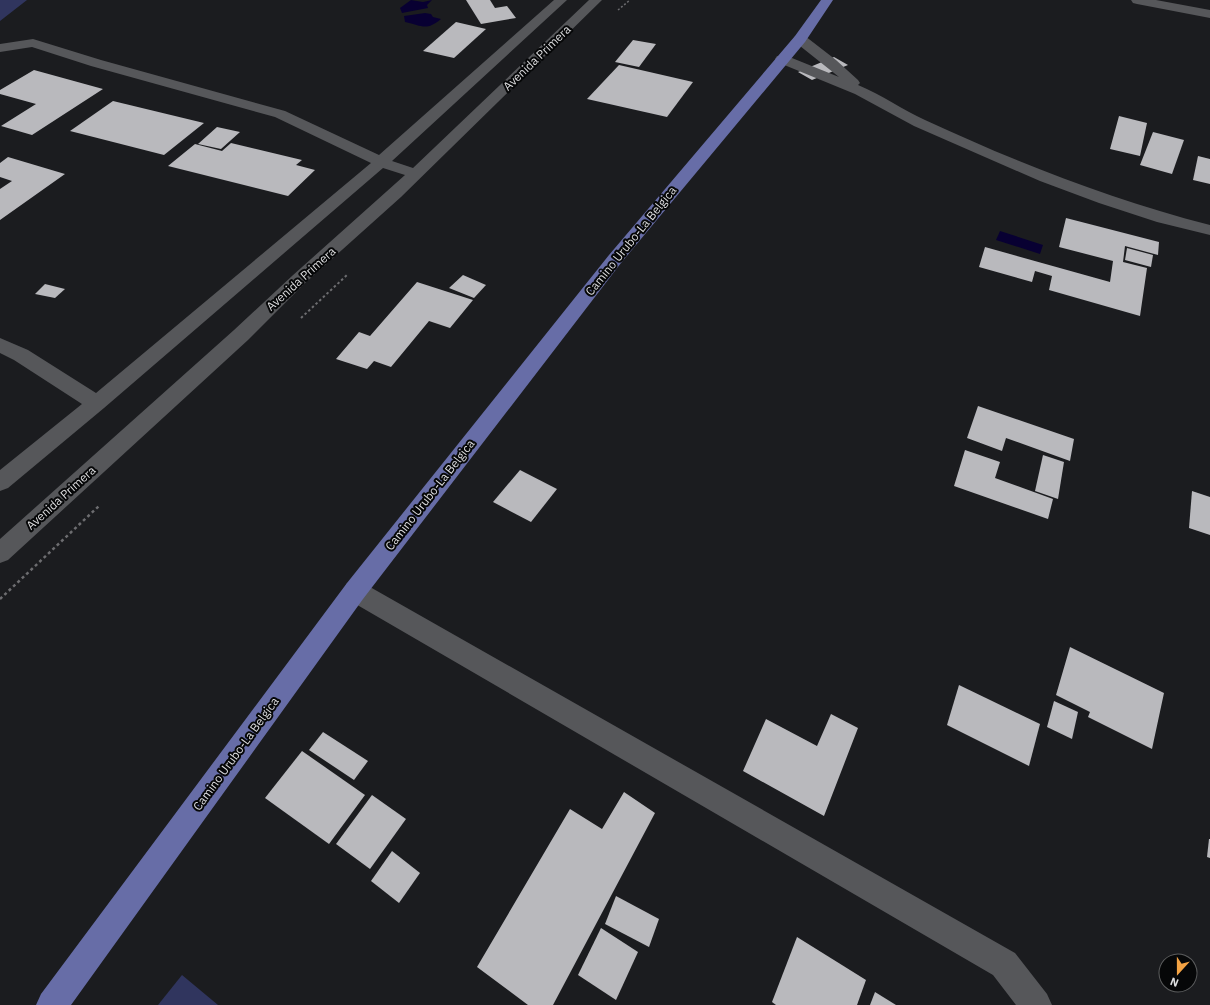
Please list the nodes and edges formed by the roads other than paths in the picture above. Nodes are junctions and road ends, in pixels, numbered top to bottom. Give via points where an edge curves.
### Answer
1 (561, 0) edge
2 (596, 0) edge
3 (827, 0) edge
4 (1137, 0) edge
5 (1210, 14) edge
6 (800, 39) junction
7 (0, 48) edge
8 (782, 59) junction
9 (860, 91) junction
10 (381, 162) junction
11 (416, 174) junction
12 (1210, 230) edge
13 (0, 345) edge
14 (97, 403) junction
15 (0, 482) edge
16 (0, 553) edge
17 (355, 591) junction
18 (52, 1005) edge
19 (1036, 1005) edge

1 - 10 street
2 - 11 street, Avenida Primera
3 - 6 main road, Camino Urubo-La Belgica
4 - 5 street
6 - 8 main road, Camino Urubo-La Belgica
6 - 9 street via 845,75
7 - 10 street via 33,43 280,114
8 - 9 street
8 - 17 main road, Camino Urubo-La Belgica via 615,259
9 - 12 street via 919,123 1046,178 1105,200
10 - 11 street
10 - 14 street
11 - 16 street, Avenida Primera via 363,225 298,280
13 - 14 street via 21,355
14 - 15 street
17 - 18 main road, Camino Urubo-La Belgica
17 - 19 street via 1004,964

